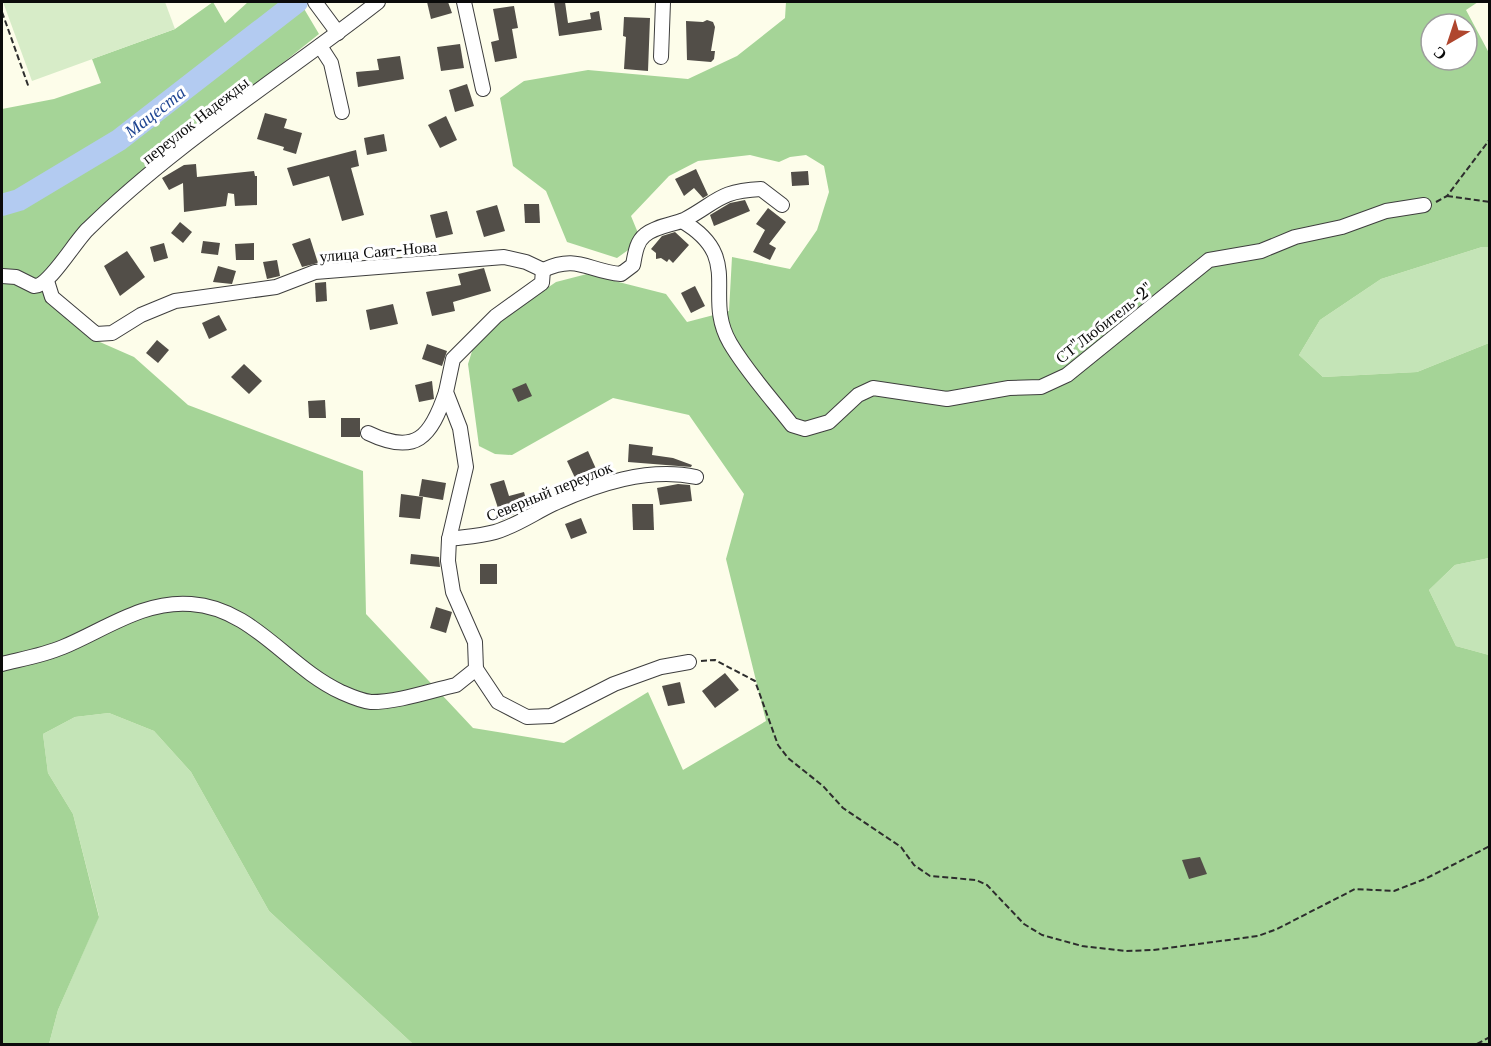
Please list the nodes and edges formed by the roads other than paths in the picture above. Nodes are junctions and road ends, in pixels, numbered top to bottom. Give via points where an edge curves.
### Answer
1 (315, 2) edge
2 (378, 2) edge
3 (464, 2) edge
4 (663, 2) edge
5 (338, 33) junction
6 (320, 46) junction
7 (661, 57) dead end
8 (483, 89) dead end
9 (342, 112) dead end
10 (782, 205) dead end
11 (1424, 205) road end
12 (682, 221) junction
13 (543, 270) junction
14 (2, 276) edge
15 (47, 281) junction
16 (446, 392) junction
17 (368, 434) dead end
18 (696, 477) dead end
19 (449, 539) junction
20 (689, 662) road end
21 (2, 664) edge
22 (476, 669) junction

1 - 5 street
2 - 5 street, переулок Надежды
3 - 8 street
4 - 7 street
5 - 6 street, переулок Надежды
6 - 9 street via 331,63
6 - 15 street, переулок Надежды via 177,152 97,220 70,248
10 - 12 street via 761,189 745,190 724,194
11 - 12 street, СТ"Любитель-2" via 1386,211 1261,251 1209,260 1067,375 1041,387 1009,388 947,399 873,388 858,395 829,422 806,429 792,425 729,341 721,311 716,254 697,229
12 - 13 street via 670,222 645,235 638,244 633,265 621,274 570,262
13 - 15 street, улица Саят-Нова via 504,257 315,272 276,287 175,301 102,335 52,297
13 - 16 street via 542,283 536,289 496,316 453,358
14 - 15 street via 16,277 34,286
16 - 17 street via 438,416 425,436 401,444
16 - 19 street via 460,428 466,467
18 - 19 street, Северный переулок via 626,477 553,504 495,533
19 - 22 street via 453,592 475,642
20 - 22 street via 661,666 614,684 551,716 527,717 498,702
21 - 22 street via 61,648 133,613 175,603 214,608 235,616 258,629 323,684 369,702 456,685

